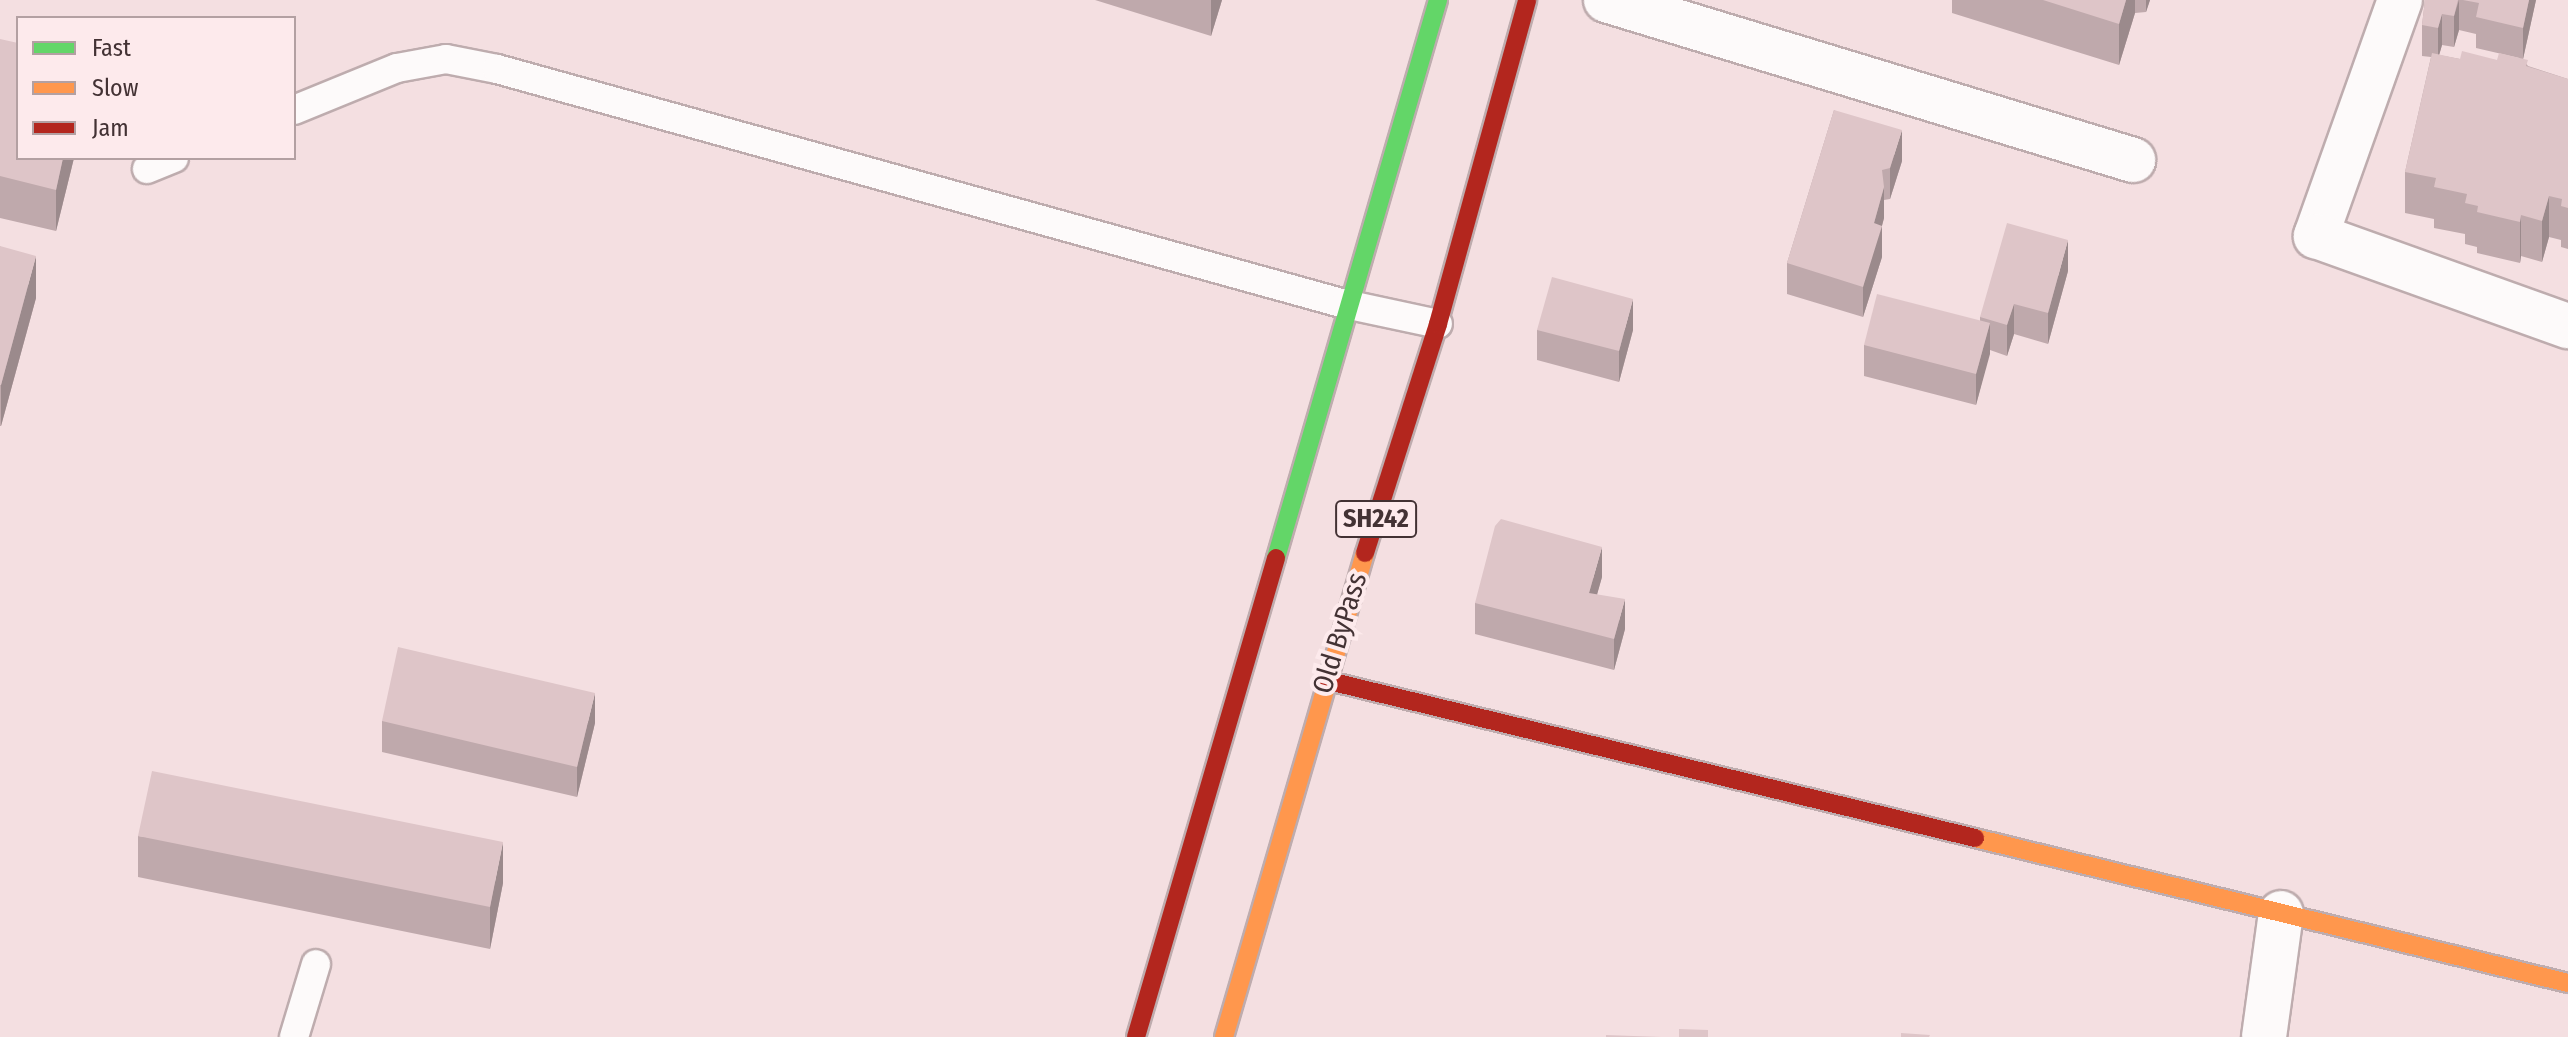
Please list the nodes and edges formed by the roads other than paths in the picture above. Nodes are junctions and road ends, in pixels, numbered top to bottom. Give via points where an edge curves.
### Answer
1 (1438, 0) edge
2 (1527, 0) edge
3 (1606, 0) edge
4 (2400, 0) edge
5 (296, 109) edge
6 (169, 160) edge
7 (2133, 160) dead end
8 (147, 169) dead end
9 (1345, 304) junction
10 (1438, 324) junction
11 (2568, 326) edge
12 (1325, 680) junction
13 (2281, 913) junction
14 (316, 964) dead end
15 (2568, 983) edge
16 (294, 1037) edge
17 (1136, 1037) edge
18 (1224, 1037) edge
19 (2264, 1037) edge

1 - 9 main road
2 - 10 main road, Old ByPass / SH242
3 - 7 street
4 - 11 street via 2316,236
5 - 9 lane via 397,68 446,59
6 - 8 lane
9 - 10 lane
9 - 17 main road
10 - 12 main road, Old ByPass / SH242
12 - 13 main road
12 - 18 main road, Old ByPass / SH242
13 - 15 main road
13 - 19 street
14 - 16 lane

